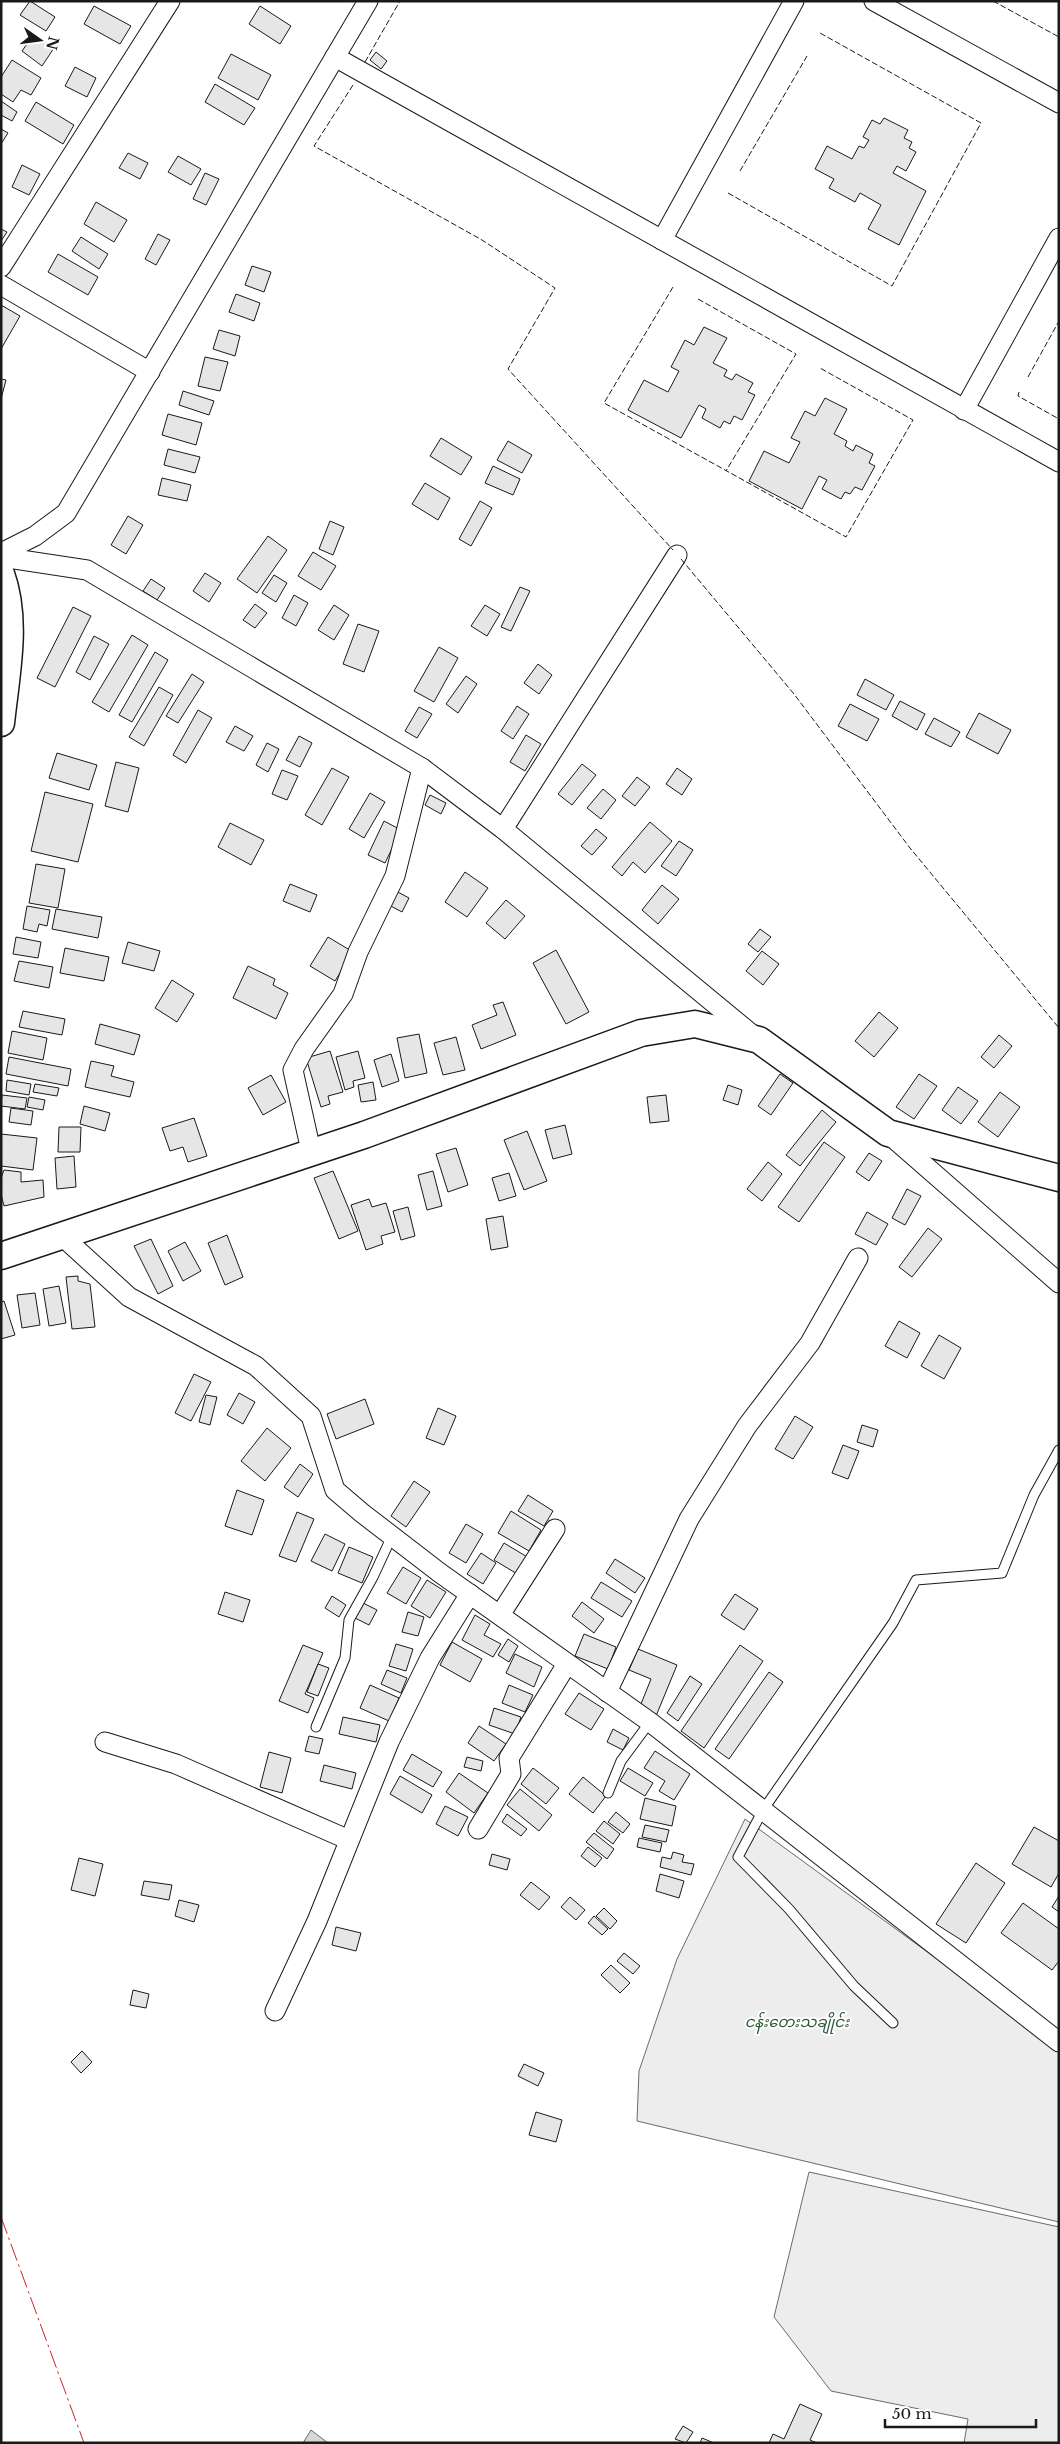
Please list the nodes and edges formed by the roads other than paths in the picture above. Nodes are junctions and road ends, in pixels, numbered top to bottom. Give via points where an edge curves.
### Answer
1 (170, 1) edge
2 (368, 1) edge
3 (794, 1) edge
4 (874, 1) edge
5 (336, 57) junction
6 (1059, 103) edge
7 (1059, 238) edge
8 (662, 240) junction
9 (1, 267) edge
10 (1, 285) edge
11 (150, 372) junction
12 (964, 410) junction
13 (1059, 462) edge
14 (1, 553) edge
15 (677, 555) dead end
16 (1, 557) edge
17 (1, 574) edge
18 (1, 723) edge
19 (422, 768) junction
20 (503, 829) junction
21 (759, 1040) junction
22 (888, 1134) junction
23 (311, 1151) junction
24 (1059, 1178) edge
25 (63, 1236) junction
26 (1, 1256) edge
27 (858, 1258) dead end
28 (1059, 1283) edge
29 (1059, 1450) edge
30 (555, 1529) dead end
31 (392, 1536) junction
32 (470, 1594) junction
33 (500, 1615) junction
34 (568, 1664) junction
35 (607, 1692) junction
36 (650, 1722) junction
37 (316, 1727) dead end
38 (105, 1742) dead end
39 (608, 1793) dead end
40 (763, 1810) junction
41 (478, 1828) dead end
42 (349, 1840) junction
43 (275, 2011) dead end
44 (893, 2023) dead end
45 (1059, 2042) edge

1 - 9 street
2 - 5 street
3 - 8 street
4 - 6 street
5 - 8 street
5 - 11 street
7 - 12 street
8 - 12 street
10 - 11 street
11 - 14 street via 66,513 35,536
12 - 13 street
15 - 20 street
16 - 19 street via 87,570
17 - 18 main road via 8,594 10,631
19 - 20 street
19 - 23 street via 395,876 358,952 343,994 293,1070
20 - 21 street
21 - 22 main road
21 - 23 main road via 695,1024 641,1033 364,1135
22 - 24 main road
22 - 28 street
23 - 25 main road
25 - 26 main road
25 - 31 street via 129,1297 256,1366 311,1416 335,1490
27 - 35 street via 810,1343 747,1426 689,1519
29 - 40 lane via 1034,1495 1002,1573 916,1580 892,1623
30 - 33 street
31 - 32 street
31 - 37 lane via 349,1620 344,1658
32 - 33 street
32 - 42 street via 430,1658 389,1742
33 - 34 street
34 - 35 street
34 - 41 street via 509,1758 511,1774
35 - 36 street
36 - 39 lane via 621,1760
36 - 40 street
38 - 42 street via 176,1764
40 - 44 lane via 738,1857 789,1909 854,1986
40 - 45 street
42 - 43 street via 317,1921

